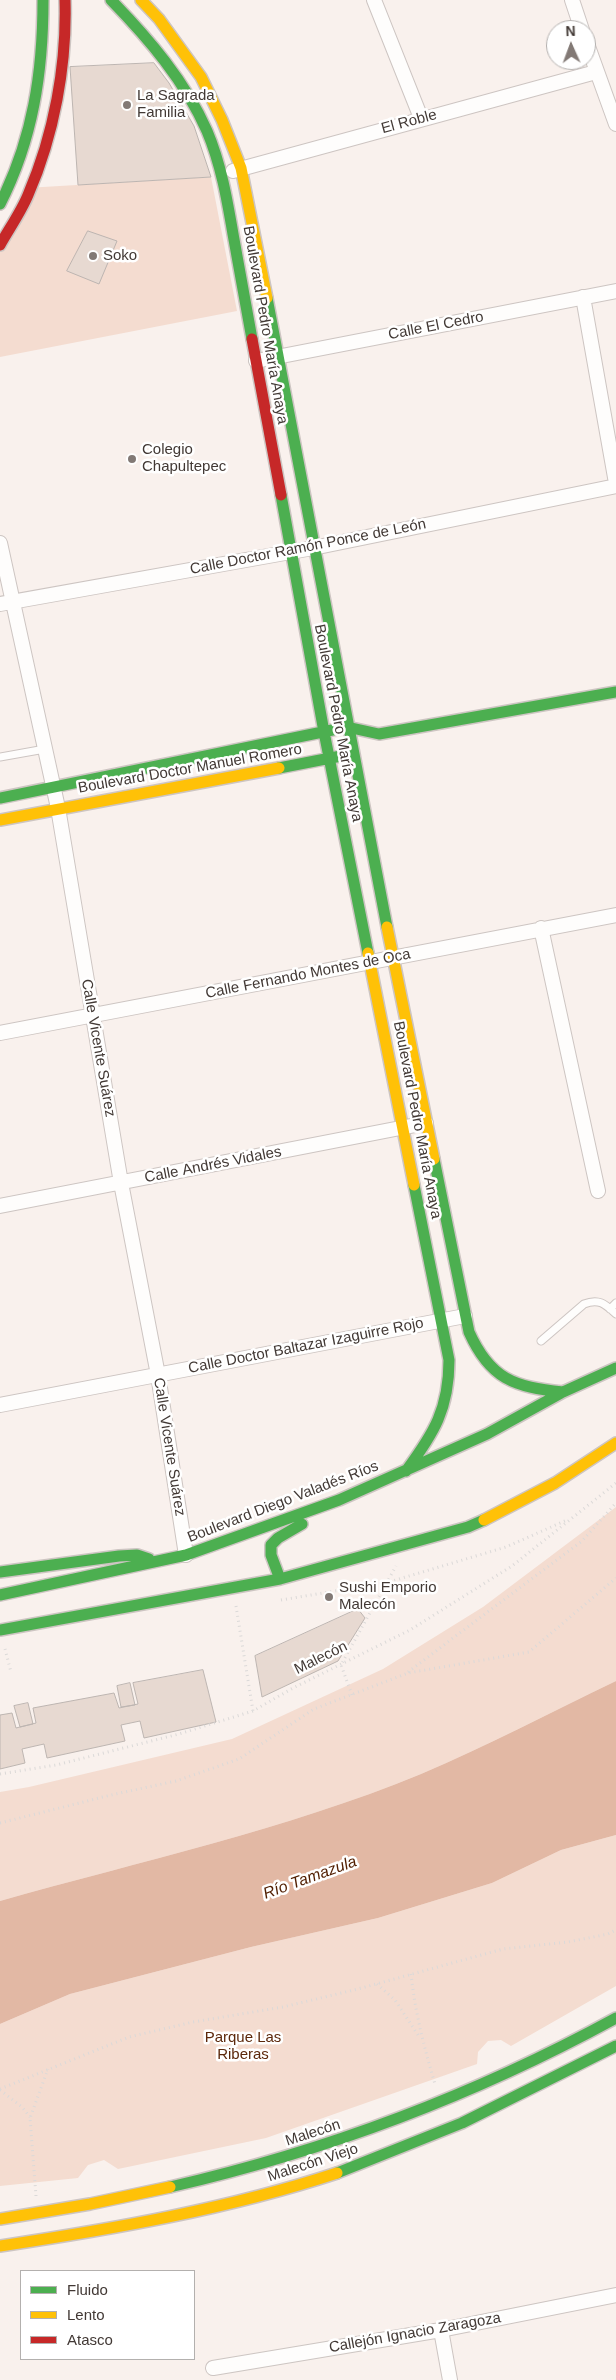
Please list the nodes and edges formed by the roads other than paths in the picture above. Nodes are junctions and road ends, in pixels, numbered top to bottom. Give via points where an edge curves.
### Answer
1 (43, 0) edge
2 (66, 0) edge
3 (111, 0) edge
4 (141, 0) edge
5 (374, 0) edge
6 (572, 0) edge
7 (579, 20) edge
8 (596, 72) joint
9 (421, 118) junction
10 (616, 124) edge
11 (241, 168) junction
12 (222, 174) junction
13 (0, 204) edge
14 (0, 245) edge
15 (616, 291) edge
16 (583, 298) junction
17 (279, 356) junction
18 (256, 361) junction
19 (616, 485) edge
20 (0, 543) edge
21 (313, 548) junction
22 (290, 552) junction
23 (7, 603) edge
24 (616, 692) edge
25 (348, 727) junction
26 (324, 732) junction
27 (379, 734) junction
28 (45, 749) junction
29 (352, 754) junction
30 (0, 757) edge
31 (330, 758) junction
32 (52, 786) junction
33 (0, 798) edge
34 (58, 808) junction
35 (0, 820) edge
36 (616, 915) edge
37 (541, 928) junction
38 (393, 957) junction
39 (370, 961) junction
40 (92, 1016) junction
41 (0, 1033) edge
42 (426, 1123) junction
43 (403, 1127) junction
44 (121, 1182) junction
45 (598, 1191) dead end
46 (0, 1206) edge
47 (616, 1303) edge
48 (610, 1308) junction
49 (616, 1314) edge
50 (465, 1316) junction
51 (441, 1320) junction
52 (541, 1340) dead end
53 (616, 1368) edge
54 (158, 1375) junction
55 (563, 1392) junction
56 (0, 1405) edge
57 (616, 1443) edge
58 (406, 1471) junction
59 (339, 1500) junction
60 (186, 1555) junction
61 (158, 1562) junction
62 (0, 1572) edge
63 (280, 1579) junction
64 (0, 1595) edge
65 (0, 1630) edge
66 (616, 2018) edge
67 (616, 2046) edge
68 (0, 2211) edge
69 (33, 2215) junction
70 (0, 2218) edge
71 (0, 2246) edge
72 (616, 2295) edge
73 (441, 2330) junction
74 (213, 2368) dead end
75 (450, 2380) edge

1 - 13 street via 41,68 34,104 15,170
2 - 14 street via 62,72 41,162 27,197
3 - 12 street, Boulevard Pedro María Anaya via 160,54 186,90 204,125
4 - 11 street, Boulevard Pedro María Anaya via 159,19 201,77
5 - 9 street
6 - 7 street
8 - 9 street, El Roble
8 - 10 street
9 - 11 street, El Roble
11 - 12 street, El Roble
11 - 17 street, Boulevard Pedro María Anaya
12 - 18 street, Boulevard Pedro María Anaya
15 - 16 street, Calle El Cedro
16 - 17 street, Calle El Cedro
16 - 19 street
17 - 18 street, Calle El Cedro
17 - 21 street, Boulevard Pedro María Anaya
18 - 22 street, Boulevard Pedro María Anaya
19 - 21 street, Calle Doctor Ramón Ponce de León
20 - 23 street, Calle Vicente Suárez
21 - 22 street, Calle Doctor Ramón Ponce de León
21 - 25 street, Boulevard Pedro María Anaya
22 - 23 street, Calle Doctor Ramón Ponce de León
22 - 26 street, Boulevard Pedro María Anaya
23 - 28 street, Calle Vicente Suárez
24 - 27 street, Boulevard Doctor Manuel Romero
25 - 26 street, Boulevard Doctor Manuel Romero
25 - 27 street, Boulevard Doctor Manuel Romero
25 - 29 street, Boulevard Pedro María Anaya
26 - 31 street, Boulevard Pedro María Anaya
26 - 32 street, Boulevard Doctor Manuel Romero
27 - 29 street, Boulevard Doctor Manuel Romero
28 - 30 lane
28 - 32 street, Calle Vicente Suárez
29 - 31 street, Boulevard Doctor Manuel Romero
29 - 38 street, Boulevard Pedro María Anaya
31 - 34 street, Boulevard Doctor Manuel Romero
31 - 39 street, Boulevard Pedro María Anaya
32 - 33 street, Boulevard Doctor Manuel Romero
32 - 34 street, Calle Vicente Suárez
34 - 35 street, Boulevard Doctor Manuel Romero
34 - 40 street, Calle Vicente Suárez
36 - 37 street, Calle Fernando Montes de Oca
37 - 38 street, Calle Fernando Montes de Oca
37 - 45 street
38 - 39 street, Calle Fernando Montes de Oca
38 - 42 street, Boulevard Pedro María Anaya
39 - 40 street, Calle Fernando Montes de Oca
39 - 43 street, Boulevard Pedro María Anaya
40 - 41 street, Calle Fernando Montes de Oca
40 - 44 street, Calle Vicente Suárez
42 - 43 street, Calle Andrés Vidales
42 - 50 street, Boulevard Pedro María Anaya
43 - 44 street, Calle Andrés Vidales
43 - 51 street, Boulevard Pedro María Anaya
44 - 46 street, Calle Andrés Vidales
44 - 54 street, Calle Vicente Suárez
47 - 48 lane
48 - 49 lane
48 - 52 lane via 601,1301 584,1304
50 - 51 street, Calle Doctor Baltazar Izaguirre Rojo
50 - 55 street, Boulevard Pedro María Anaya via 474,1345 499,1376 520,1386
51 - 54 street, Calle Doctor Baltazar Izaguirre Rojo
51 - 58 street, Boulevard Pedro María Anaya via 449,1360 449,1395 435,1431
53 - 55 street, Boulevard Diego Valadés Ríos
54 - 56 street, Calle Doctor Baltazar Izaguirre Rojo
54 - 60 street, Calle Vicente Suárez
55 - 58 street, Boulevard Diego Valadés Ríos via 487,1434
57 - 63 street via 555,1483 468,1527
58 - 59 street, Boulevard Diego Valadés Ríos
59 - 60 street, Boulevard Diego Valadés Ríos
59 - 63 street via 273,1543 271,1555
60 - 61 street, Boulevard Diego Valadés Ríos
61 - 62 street via 137,1555 119,1556
61 - 64 street, Boulevard Diego Valadés Ríos
63 - 65 street
66 - 69 street, Malecón via 567,2046 376,2129 237,2172
67 - 71 street, Malecón Viejo via 443,2133 300,2185 109,2230
68 - 69 street
69 - 70 street, Malecón
72 - 73 street, Callejón Ignacio Zaragoza
73 - 74 street, Callejón Ignacio Zaragoza
73 - 75 street

